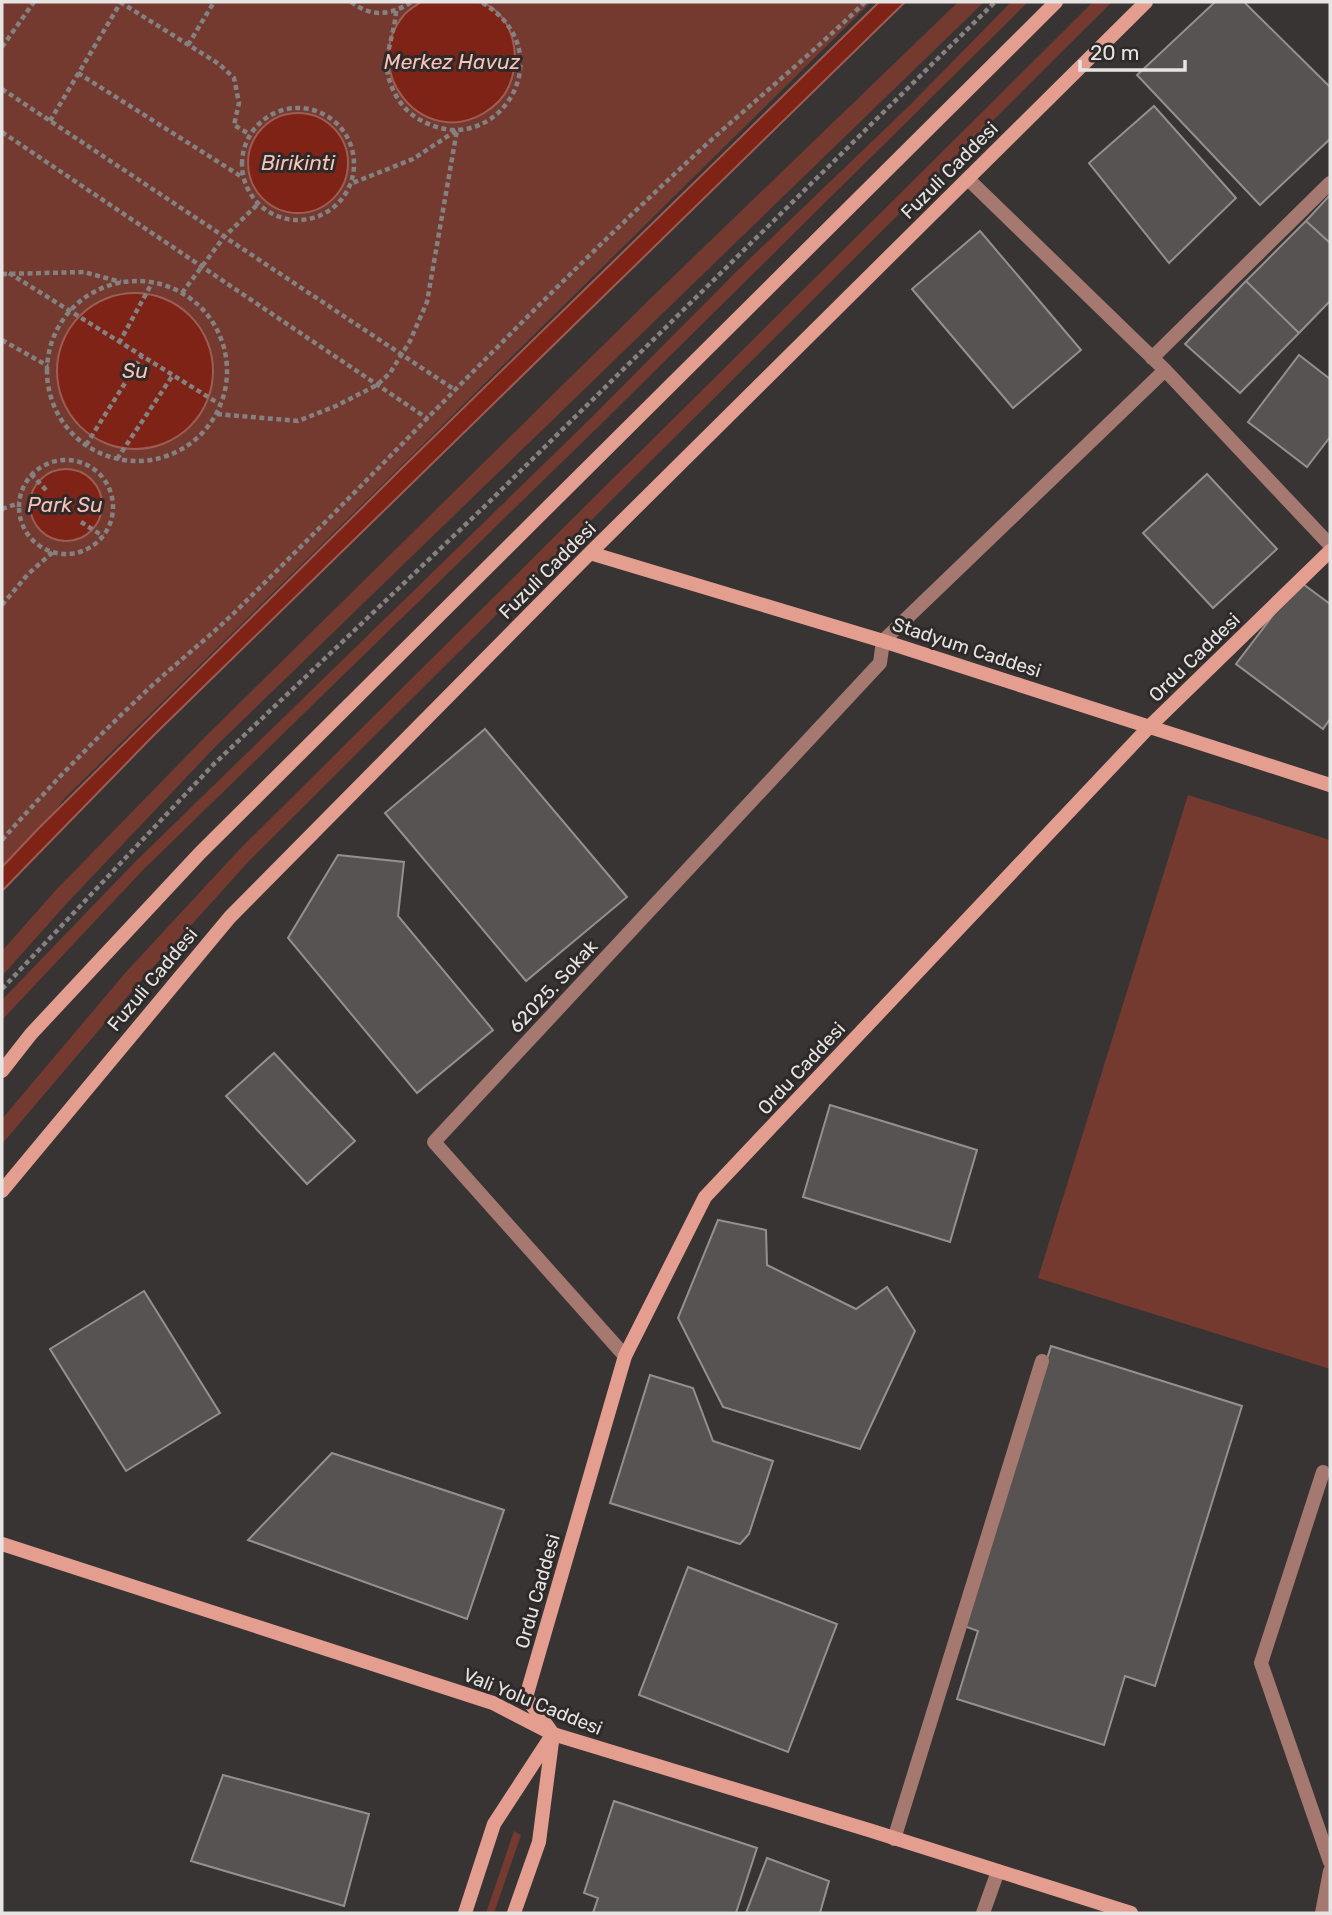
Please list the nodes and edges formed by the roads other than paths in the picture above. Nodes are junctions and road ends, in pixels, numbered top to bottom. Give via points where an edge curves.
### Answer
1 (1056, 2) edge
2 (1146, 2) edge
3 (968, 178) junction
4 (1330, 183) edge
5 (1152, 358) junction
6 (1165, 370) junction
7 (1330, 545) edge
8 (1330, 551) edge
9 (590, 553) junction
10 (883, 641) junction
11 (1150, 726) junction
12 (1330, 785) edge
13 (2, 1072) edge
14 (2, 1191) edge
15 (625, 1356) junction
16 (1042, 1361) dead end
17 (1323, 1472) dead end
18 (2, 1544) edge
19 (552, 1734) junction
20 (894, 1839) junction
21 (1330, 1862) edge
22 (998, 1871) junction
23 (1330, 1871) edge
24 (465, 1913) edge
25 (514, 1913) edge
26 (983, 1913) edge
27 (1131, 1913) edge
28 (1322, 1913) edge

1 - 13 main road via 200,853 31,1034
2 - 3 main road, Fuzuli Caddesi
3 - 5 street
3 - 9 main road, Fuzuli Caddesi
4 - 5 street
5 - 6 street
6 - 7 street
6 - 10 street
8 - 11 main road, Ordu Caddesi
9 - 10 main road, Stadyum Caddesi
9 - 14 main road, Fuzuli Caddesi via 230,917
10 - 11 main road, Stadyum Caddesi
10 - 15 street, 62025. Sokak via 880,663 434,1142
11 - 12 main road, Stadyum Caddesi
11 - 15 main road, Ordu Caddesi via 705,1197
15 - 19 main road, Ordu Caddesi via 526,1697
16 - 20 street
17 - 21 street via 1261,1663
18 - 19 main road, Vali Yolu Caddesi via 493,1703
19 - 20 main road, Vali Yolu Caddesi
19 - 24 main road via 494,1824
19 - 25 main road via 539,1842
20 - 22 main road, Vali Yolu Caddesi
22 - 26 street
22 - 27 main road, Vali Yolu Caddesi
23 - 28 street

